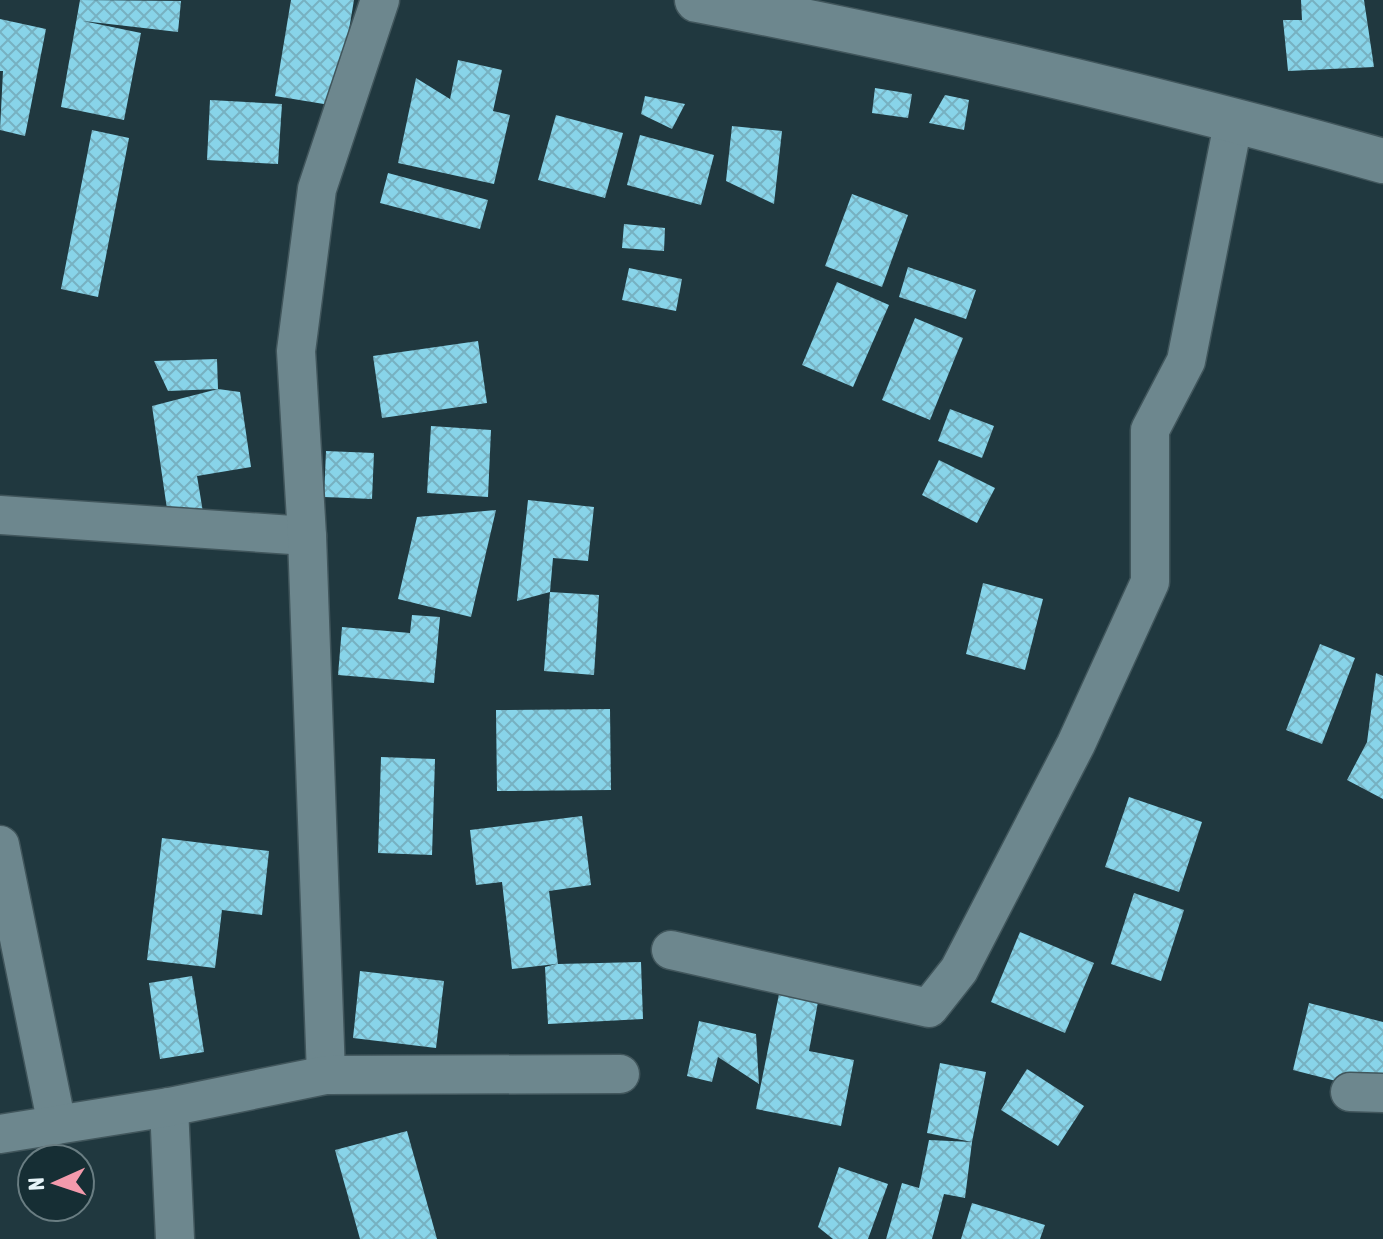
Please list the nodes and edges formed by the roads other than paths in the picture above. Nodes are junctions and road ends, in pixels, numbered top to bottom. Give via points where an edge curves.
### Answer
1 (380, 0) edge
2 (697, 0) edge
3 (1234, 119) junction
4 (1383, 161) edge
5 (0, 515) edge
6 (307, 536) junction
7 (0, 845) edge
8 (671, 950) dead end
9 (620, 1074) dead end
10 (326, 1075) junction
11 (169, 1107) junction
12 (57, 1125) junction
13 (0, 1134) edge
14 (175, 1239) edge

1 - 6 street via 317,189 313,218 296,351
2 - 3 street
3 - 4 street
3 - 8 street via 1186,361 1150,430 1150,582 1076,744 959,970 929,1008
5 - 6 street
6 - 10 street
7 - 12 street
9 - 10 street
10 - 11 street
11 - 12 street
11 - 14 street
12 - 13 street

